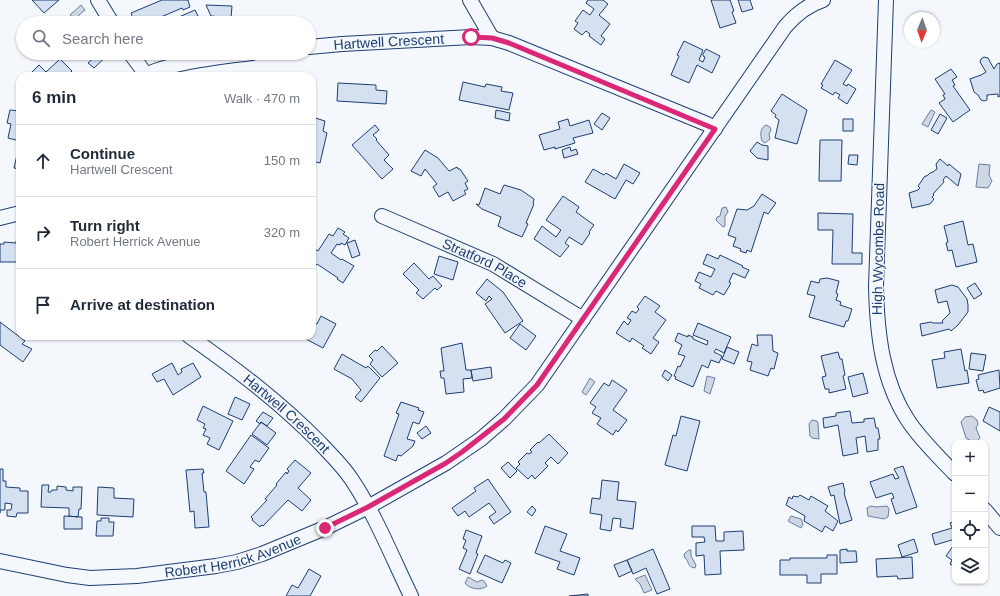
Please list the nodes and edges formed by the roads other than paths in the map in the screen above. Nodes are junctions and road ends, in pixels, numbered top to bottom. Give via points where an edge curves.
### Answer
1 (98, 0) edge
2 (470, 0) edge
3 (823, 0) edge
4 (886, 0) edge
5 (108, 16) edge
6 (492, 38) junction
7 (316, 46) edge
8 (135, 60) edge
9 (208, 60) edge
10 (143, 72) edge
11 (154, 72) edge
12 (715, 129) junction
13 (16, 214) edge
14 (382, 216) dead end
15 (0, 218) edge
16 (583, 319) junction
17 (195, 340) edge
18 (952, 471) edge
19 (368, 507) junction
20 (987, 512) edge
21 (1000, 528) edge
22 (0, 561) edge
23 (411, 596) edge

1 - 5 street
2 - 6 street
3 - 12 street, Robert Herrick Avenue via 804,8 794,16
4 - 18 street, High Wycombe Road via 877,264 878,331 887,378 898,403 915,430
6 - 7 street, Hartwell Crescent via 433,38
6 - 12 street, Hartwell Crescent
8 - 10 street
9 - 11 street
12 - 16 street, Robert Herrick Avenue
13 - 15 street
14 - 16 street, Stratford Place via 493,264
16 - 19 street, Robert Herrick Avenue via 537,385 504,419 481,439 446,463
17 - 19 street, Hartwell Crescent via 258,386 299,421 346,472
19 - 22 street, Robert Herrick Avenue via 262,554 237,562 203,568 137,576 90,578
19 - 23 street, Hartwell Crescent
20 - 21 street

